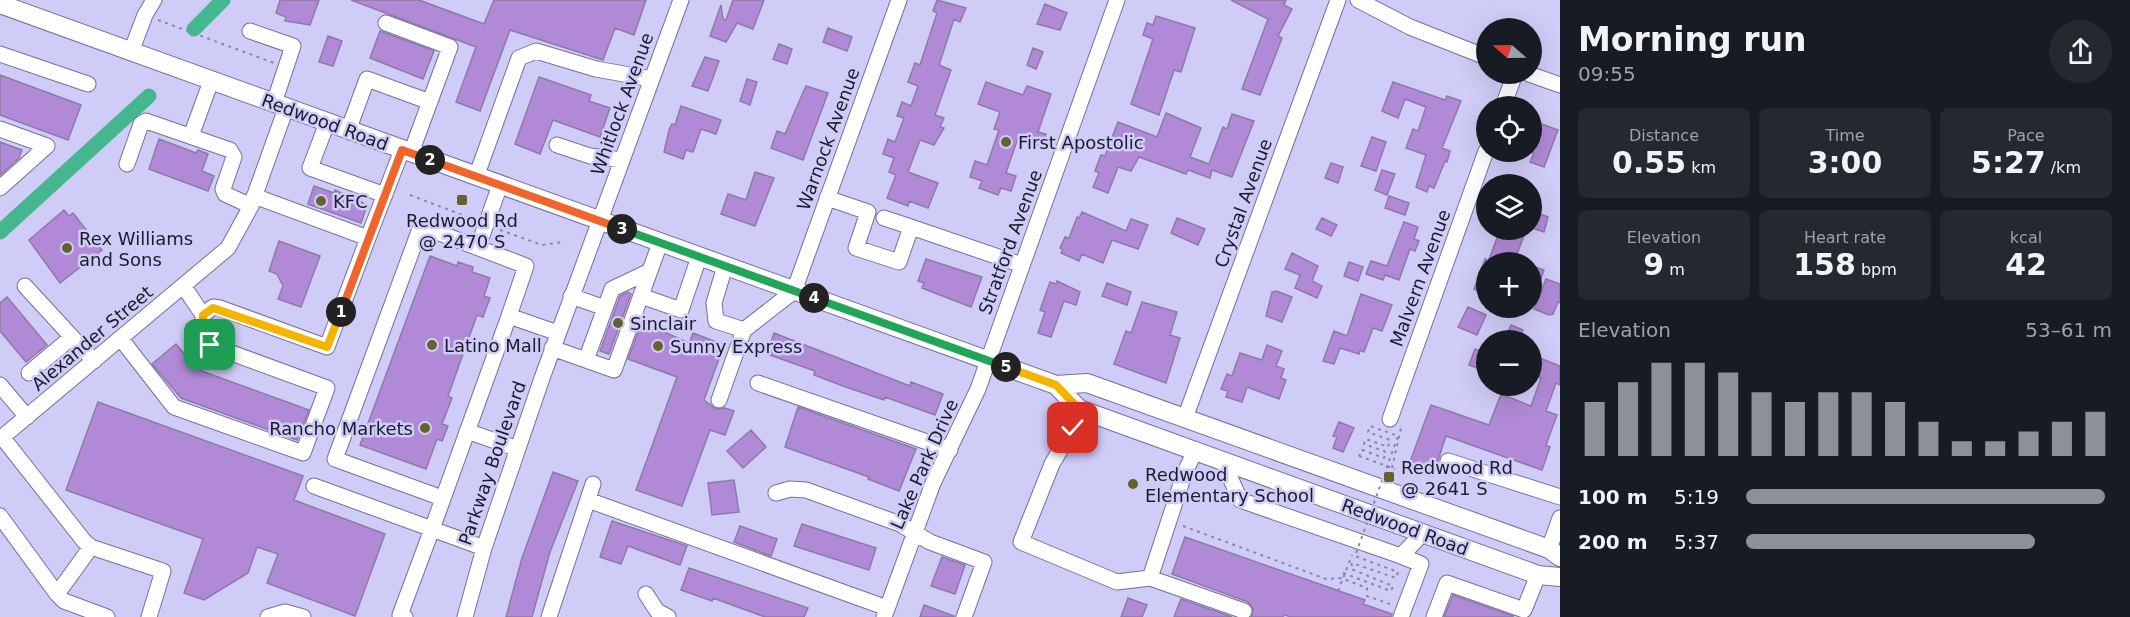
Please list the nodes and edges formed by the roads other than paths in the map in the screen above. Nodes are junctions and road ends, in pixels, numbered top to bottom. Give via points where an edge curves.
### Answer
1 (154, 0) edge
2 (681, 0) edge
3 (899, 0) edge
4 (1117, 0) edge
5 (1338, 0) edge
6 (1358, 0) edge
7 (0, 4) edge
8 (386, 22) dead end
9 (250, 30) dead end
10 (131, 52) junction
11 (1476, 53) edge
12 (0, 54) edge
13 (652, 79) junction
14 (1542, 79) edge
15 (211, 81) junction
16 (88, 84) dead end
17 (1560, 85) edge
18 (430, 102) junction
19 (280, 106) junction
20 (327, 123) junction
21 (0, 129) edge
22 (348, 131) junction
23 (191, 136) junction
24 (556, 144) dead end
25 (407, 152) junction
26 (622, 160) junction
27 (1483, 162) edge
28 (127, 164) dead end
29 (476, 177) junction
30 (500, 185) junction
31 (0, 188) edge
32 (385, 195) junction
33 (828, 198) junction
34 (253, 201) junction
35 (875, 215) junction
36 (599, 221) junction
37 (911, 227) junction
38 (368, 238) junction
39 (660, 243) junction
40 (478, 248) junction
41 (699, 257) junction
42 (724, 266) junction
43 (1022, 266) junction
44 (650, 271) junction
45 (25, 286) dead end
46 (184, 287) junction
47 (794, 291) junction
48 (571, 296) junction
49 (641, 296) junction
50 (605, 308) junction
51 (203, 315) junction
52 (509, 316) junction
53 (744, 330) junction
54 (558, 333) junction
55 (72, 337) junction
56 (121, 339) junction
57 (552, 348) junction
58 (586, 360) junction
59 (94, 361) junction
60 (988, 361) junction
61 (29, 373) dead end
62 (758, 383) dead end
63 (1056, 385) junction
64 (0, 386) edge
65 (719, 400) dead end
66 (1079, 409) junction
67 (27, 417) junction
68 (1185, 418) junction
69 (1396, 422) road end
70 (467, 431) junction
71 (1, 438) edge
72 (518, 449) junction
73 (950, 450) junction
74 (1195, 451) junction
75 (1222, 461) junction
76 (1448, 461) dead end
77 (593, 484) dead end
78 (314, 486) dead end
79 (776, 493) dead end
80 (442, 498) junction
81 (1560, 498) edge
82 (588, 500) junction
83 (0, 516) edge
84 (1560, 518) edge
85 (432, 529) junction
86 (914, 533) junction
87 (1423, 533) junction
88 (91, 547) junction
89 (484, 548) junction
90 (1554, 553) edge
91 (1401, 556) junction
92 (1538, 575) junction
93 (1560, 577) edge
94 (1150, 578) junction
95 (57, 594) junction
96 (646, 594) dead end
97 (1244, 611) dead end
98 (1398, 612) edge
99 (886, 613) edge
100 (1522, 613) edge
101 (107, 617) edge
102 (149, 617) edge
103 (268, 617) edge
104 (303, 617) edge
105 (405, 617) edge
106 (465, 617) edge
107 (549, 617) edge
108 (668, 617) edge
109 (963, 617) edge
110 (1434, 617) edge

1 - 10 street
2 - 13 street, Whitlock Avenue
3 - 33 street, Warnock Avenue
4 - 43 street, Stratford Avenue
5 - 68 street, Crystal Avenue
6 - 11 street via 1410,27
7 - 10 main road, Redwood Road
8 - 18 street via 450,47
9 - 19 street, Alexander Street via 293,46
10 - 15 main road, Redwood Road
12 - 16 street
13 - 26 street, Whitlock Avenue
13 - 29 street via 596,69 536,51 519,58
14 - 17 street
15 - 19 main road, Redwood Road
15 - 23 street
18 - 22 street via 367,79
18 - 25 street
19 - 20 main road, Redwood Road
19 - 34 street, Alexander Street
20 - 22 main road, Redwood Road
20 - 32 street via 310,168
21 - 31 street via 47,146
22 - 25 main road, Redwood Road
23 - 28 street via 143,121
23 - 34 street via 233,152 225,194
24 - 26 street via 590,156
25 - 29 main road, Redwood Road
25 - 32 street
26 - 36 street, Whitlock Avenue
27 - 69 street, Malvern Avenue
29 - 30 main road, Redwood Road
30 - 36 main road, Redwood Road
30 - 40 street
32 - 38 street
33 - 35 street
33 - 47 street, Warnock Avenue
34 - 38 street
34 - 46 street, Alexander Street via 228,248
35 - 37 street
35 - 37 street via 856,248 899,262
36 - 39 main road, Redwood Road
36 - 48 street, Parkway Boulevard
37 - 43 street
38 - 51 street via 327,347 220,308
39 - 41 main road, Redwood Road
39 - 44 street
40 - 52 street via 526,266
40 - 80 street via 421,226 336,459
41 - 42 main road, Redwood Road
41 - 49 street via 681,310
42 - 47 main road, Redwood Road
42 - 53 street via 714,303 716,321
43 - 60 street, Stratford Avenue
44 - 49 street
44 - 50 street via 612,289
45 - 55 street
46 - 51 street
46 - 56 street, Alexander Street
47 - 53 street
47 - 60 main road, Redwood Road
48 - 50 street
48 - 54 street, Parkway Boulevard
49 - 58 street via 614,370
50 - 58 street
51 - 56 street via 202,332 210,345 327,388 303,453 174,407
52 - 54 street
52 - 70 street
53 - 65 street
54 - 57 street, Parkway Boulevard
55 - 59 street
55 - 61 street
56 - 59 street, Alexander Street
57 - 58 street
57 - 72 street, Parkway Boulevard
59 - 67 street, Alexander Street
60 - 63 main road, Redwood Road
60 - 73 street, Lake Park Drive
62 - 73 street
63 - 66 main road, Redwood Road
63 - 68 main road, Redwood Road via 1087,383
64 - 67 street
66 - 74 main road, Redwood Road
66 - 94 street via 1052,464 1022,542 1117,582
67 - 71 street, Alexander Street
68 - 90 main road, Redwood Road
70 - 72 street
70 - 80 street
71 - 88 street
72 - 89 street, Parkway Boulevard
73 - 86 street, Lake Park Drive
74 - 75 main road, Redwood Road
74 - 94 street
75 - 87 main road, Redwood Road
75 - 91 street via 1240,500
76 - 81 street
77 - 82 street
78 - 85 street
79 - 86 street via 806,490 900,524
80 - 85 street
82 - 99 street
82 - 107 street
83 - 95 street
84 - 90 street
85 - 89 street
85 - 105 street via 400,615
86 - 99 street, Lake Park Drive
86 - 109 street via 984,562
87 - 91 street
87 - 92 main road, Redwood Road
88 - 95 street
88 - 102 street via 164,572
89 - 106 street, Parkway Boulevard
91 - 98 street via 1420,564
92 - 93 main road, Redwood Road
92 - 100 street
94 - 97 street
95 - 101 street via 64,601
96 - 108 street via 657,611
100 - 110 street via 1447,583
103 - 104 street via 285,612

